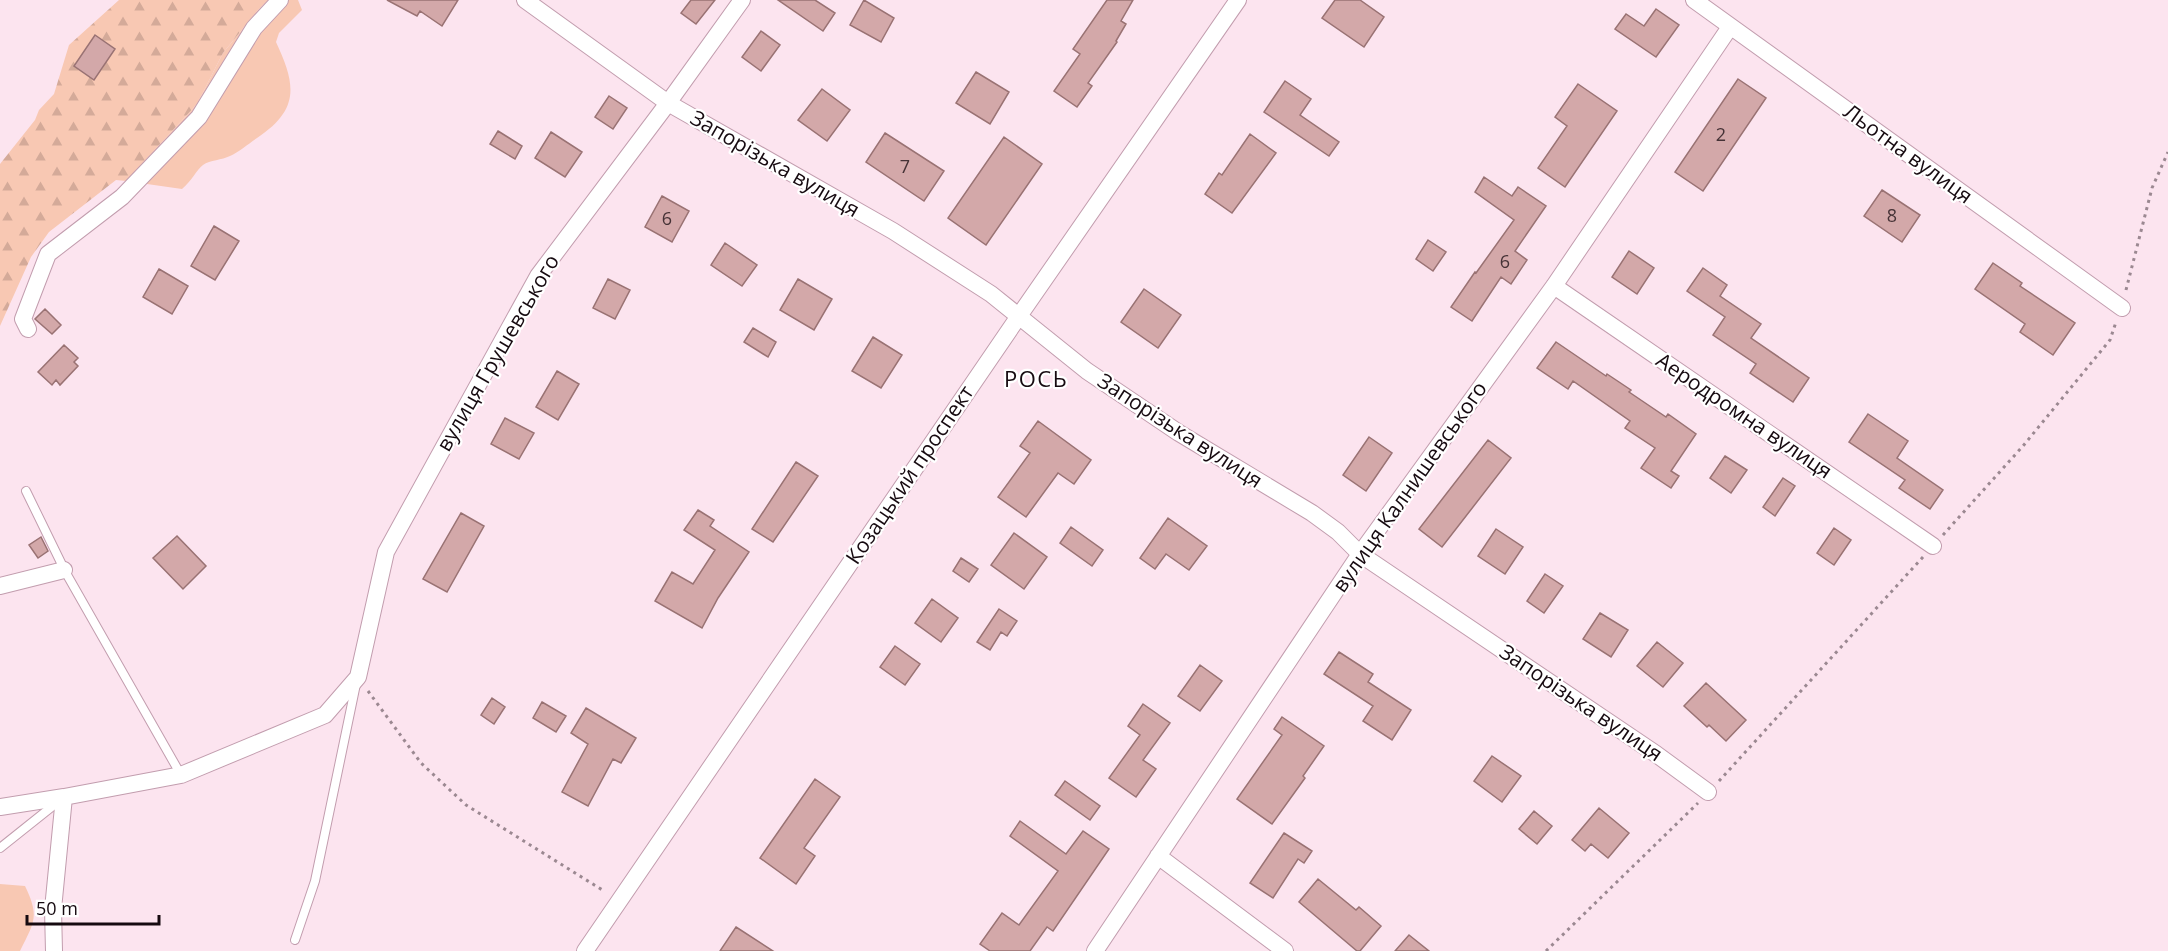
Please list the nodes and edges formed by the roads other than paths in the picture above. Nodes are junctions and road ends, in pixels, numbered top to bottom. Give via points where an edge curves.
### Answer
1 (280, 0) edge
2 (525, 0) edge
3 (742, 0) edge
4 (1238, 0) edge
5 (1694, 0) edge
6 (1730, 27) junction
7 (668, 103) junction
8 (1554, 286) junction
9 (2122, 308) road end
10 (1019, 316) junction
11 (28, 328) dead end
12 (26, 491) dead end
13 (1933, 546) road end
14 (1360, 554) junction
15 (64, 570) junction
16 (0, 586) edge
17 (358, 677) junction
18 (181, 775) junction
19 (1708, 792) road end
20 (64, 797) junction
21 (0, 807) edge
22 (0, 848) edge
23 (1158, 856) junction
24 (295, 940) dead end
25 (54, 951) edge
26 (585, 951) edge
27 (1095, 951) edge
28 (1285, 951) edge

1 - 11 street via 254,28 199,117 122,197 48,254 23,319
2 - 7 street, Запорізька вулиця
3 - 7 street, вулиця Грушевського
4 - 10 street, Козацький проспект
5 - 6 street, Льотна вулиця
6 - 8 street, вулиця Калнишевського
6 - 9 street, Льотна вулиця
7 - 10 street, Запорізька вулиця via 893,231
7 - 17 street, вулиця Грушевського via 537,276 386,552
8 - 13 street, Аеродромна вулиця
8 - 14 street, вулиця Калнишевського
10 - 14 street, Запорізька вулиця via 1087,371 1179,433 1312,513
10 - 26 street, Козацький проспект
12 - 15 lane
14 - 19 street, Запорізька вулиця
14 - 23 street, вулиця Калнишевського
15 - 16 street
15 - 18 lane
17 - 18 street via 325,715
17 - 24 lane via 315,881
18 - 20 street
20 - 21 street
20 - 22 lane
20 - 25 street via 53,909
23 - 27 street, вулиця Калнишевського
23 - 28 street

